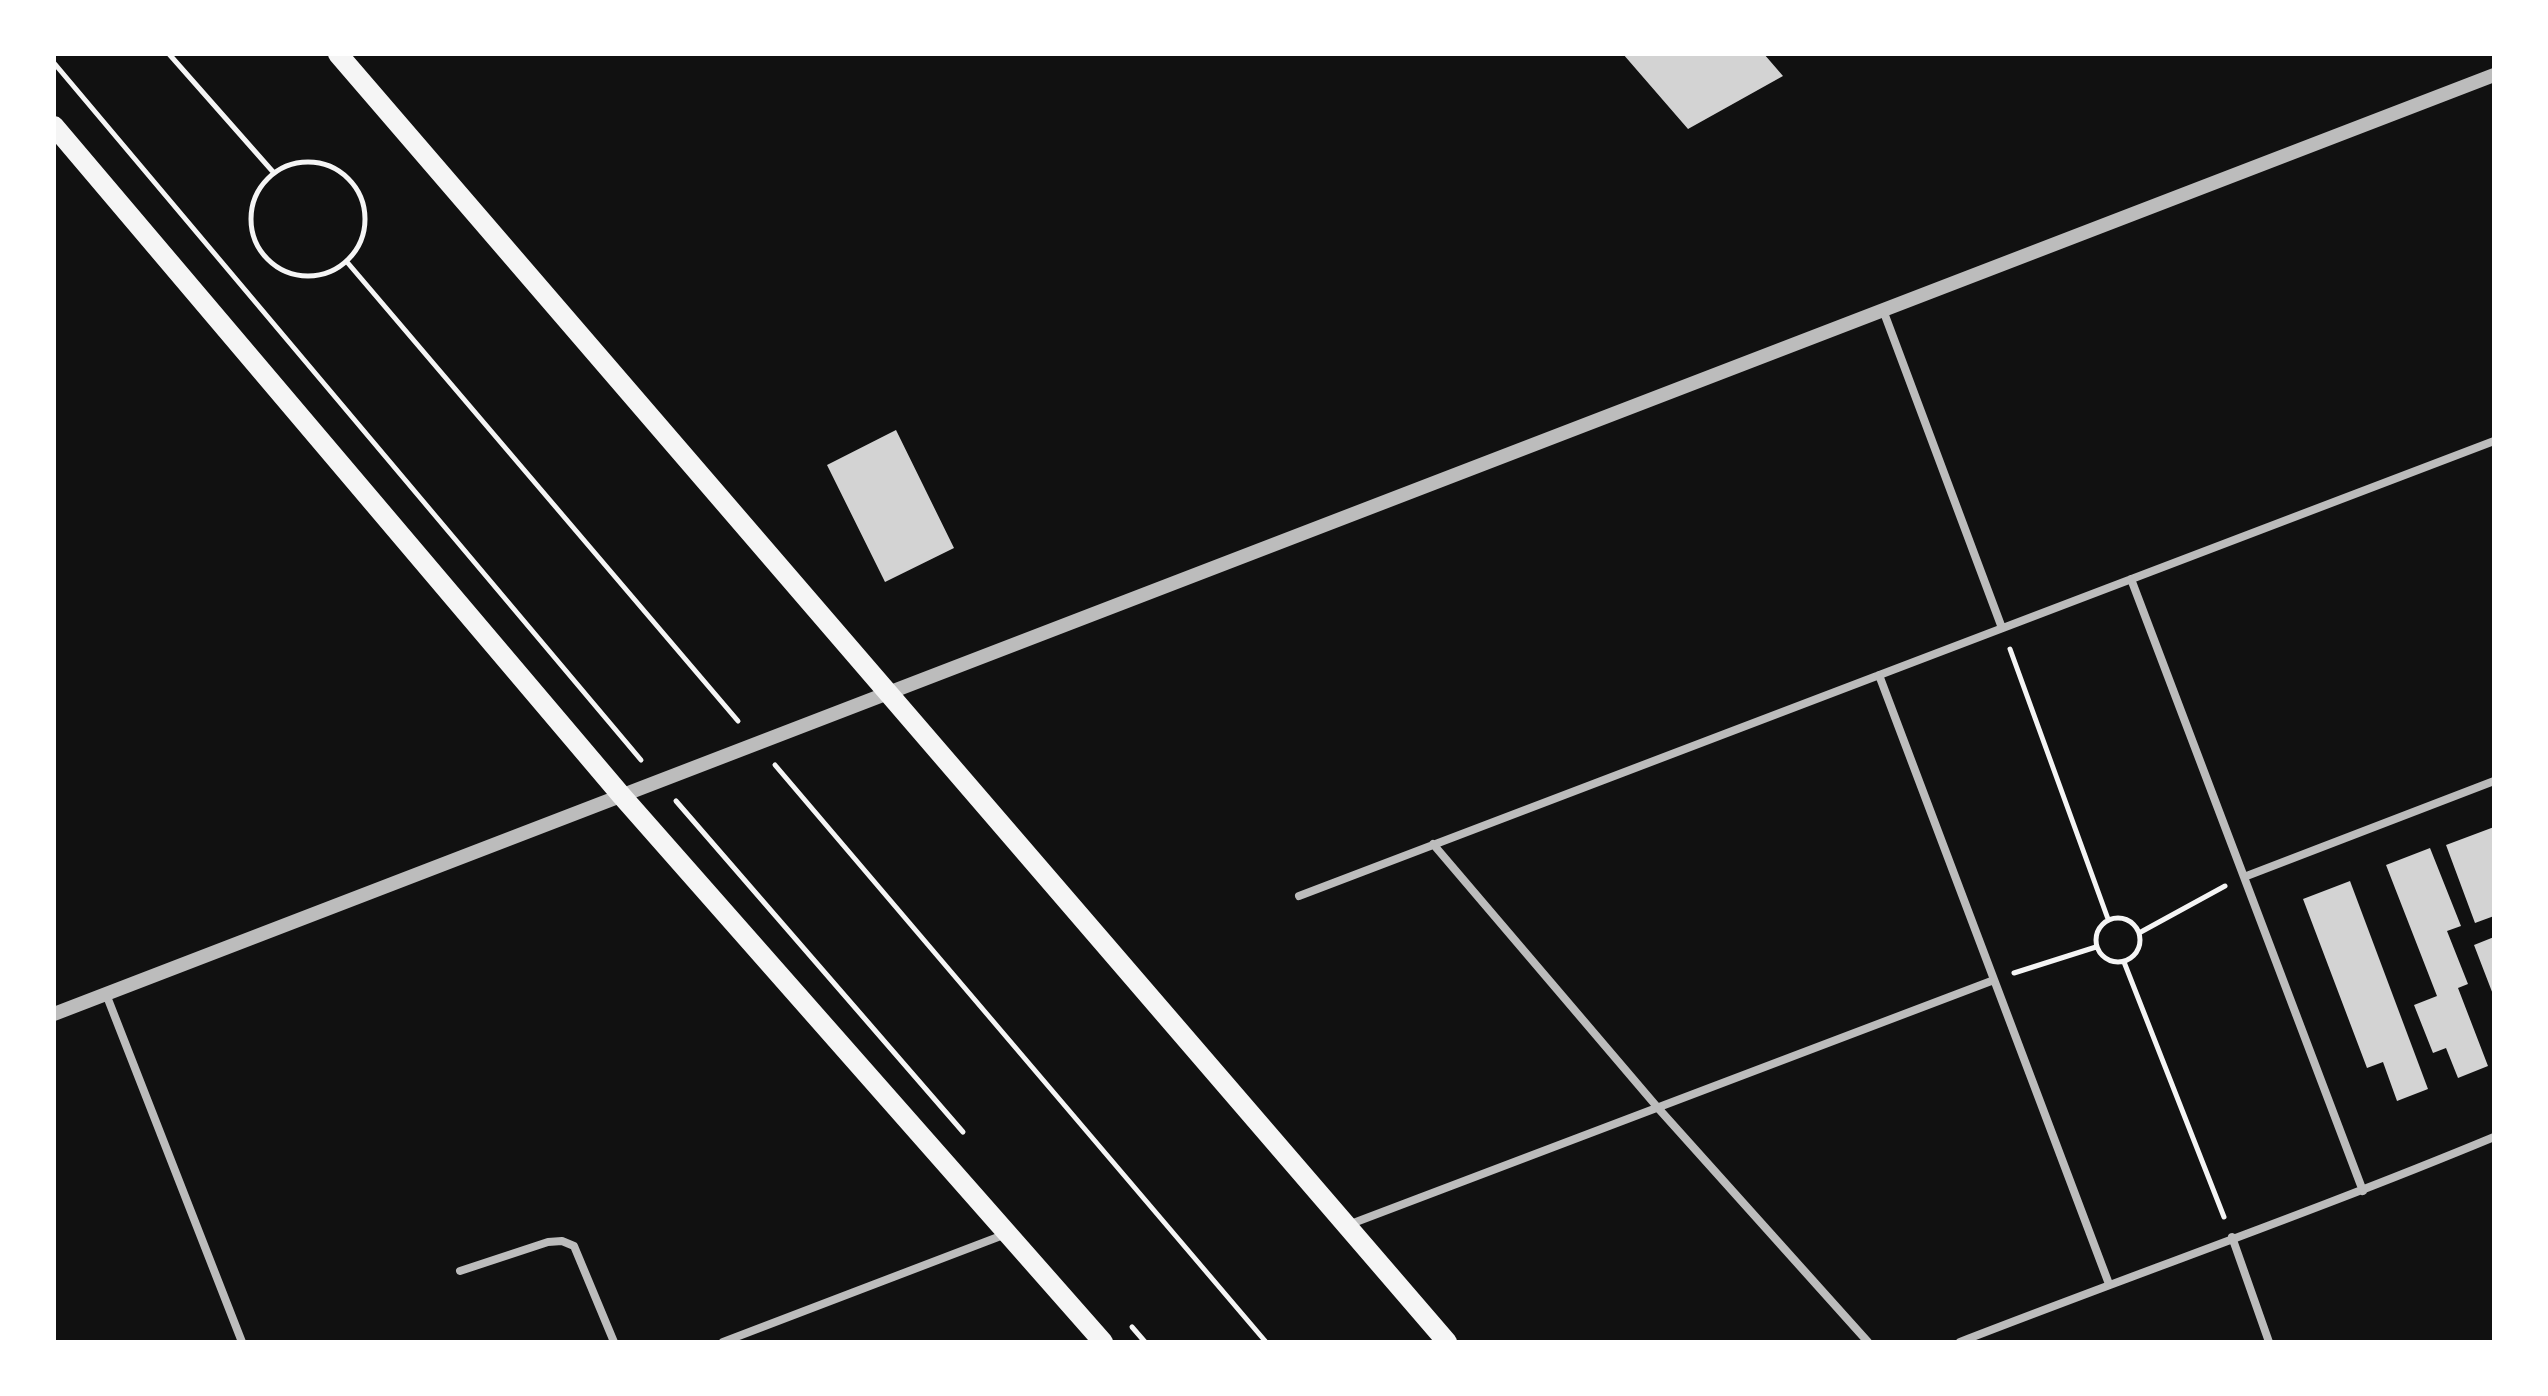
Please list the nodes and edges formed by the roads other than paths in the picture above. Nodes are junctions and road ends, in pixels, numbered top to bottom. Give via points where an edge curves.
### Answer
1 (338, 54) edge
2 (2494, 75) edge
3 (54, 126) edge
4 (1883, 310) junction
5 (2494, 441) edge
6 (2131, 579) junction
7 (2002, 628) junction
8 (1879, 675) junction
9 (887, 692) junction
10 (2494, 781) edge
11 (621, 795) junction
12 (1433, 844) junction
13 (2244, 877) junction
14 (1299, 896) dead end
15 (1994, 980) junction
16 (106, 994) junction
17 (54, 1014) edge
18 (1658, 1108) junction
19 (2494, 1137) edge
20 (2363, 1191) junction
21 (1346, 1226) junction
22 (1010, 1233) junction
23 (2232, 1237) junction
24 (460, 1271) dead end
25 (2109, 1284) junction
26 (242, 1342) edge
27 (614, 1342) edge
28 (723, 1342) edge
29 (1103, 1342) edge
30 (1447, 1342) edge
31 (1868, 1342) edge
32 (1960, 1342) edge
33 (2269, 1342) edge

1 - 9 main road
2 - 4 street
3 - 11 main road
4 - 7 street
4 - 9 street
5 - 6 street
6 - 7 street
6 - 13 street
7 - 8 street
8 - 12 street
8 - 15 street
9 - 11 street
9 - 21 main road
10 - 13 street
11 - 16 street
11 - 22 main road
12 - 14 street
12 - 18 street
13 - 20 street
15 - 18 street
15 - 25 street
16 - 17 street
16 - 26 street
18 - 21 street
18 - 31 street
19 - 20 street
20 - 23 street
21 - 30 main road
22 - 28 street
22 - 29 main road
23 - 25 street
23 - 33 street
24 - 27 street via 548,1242 574,1246
25 - 32 street

